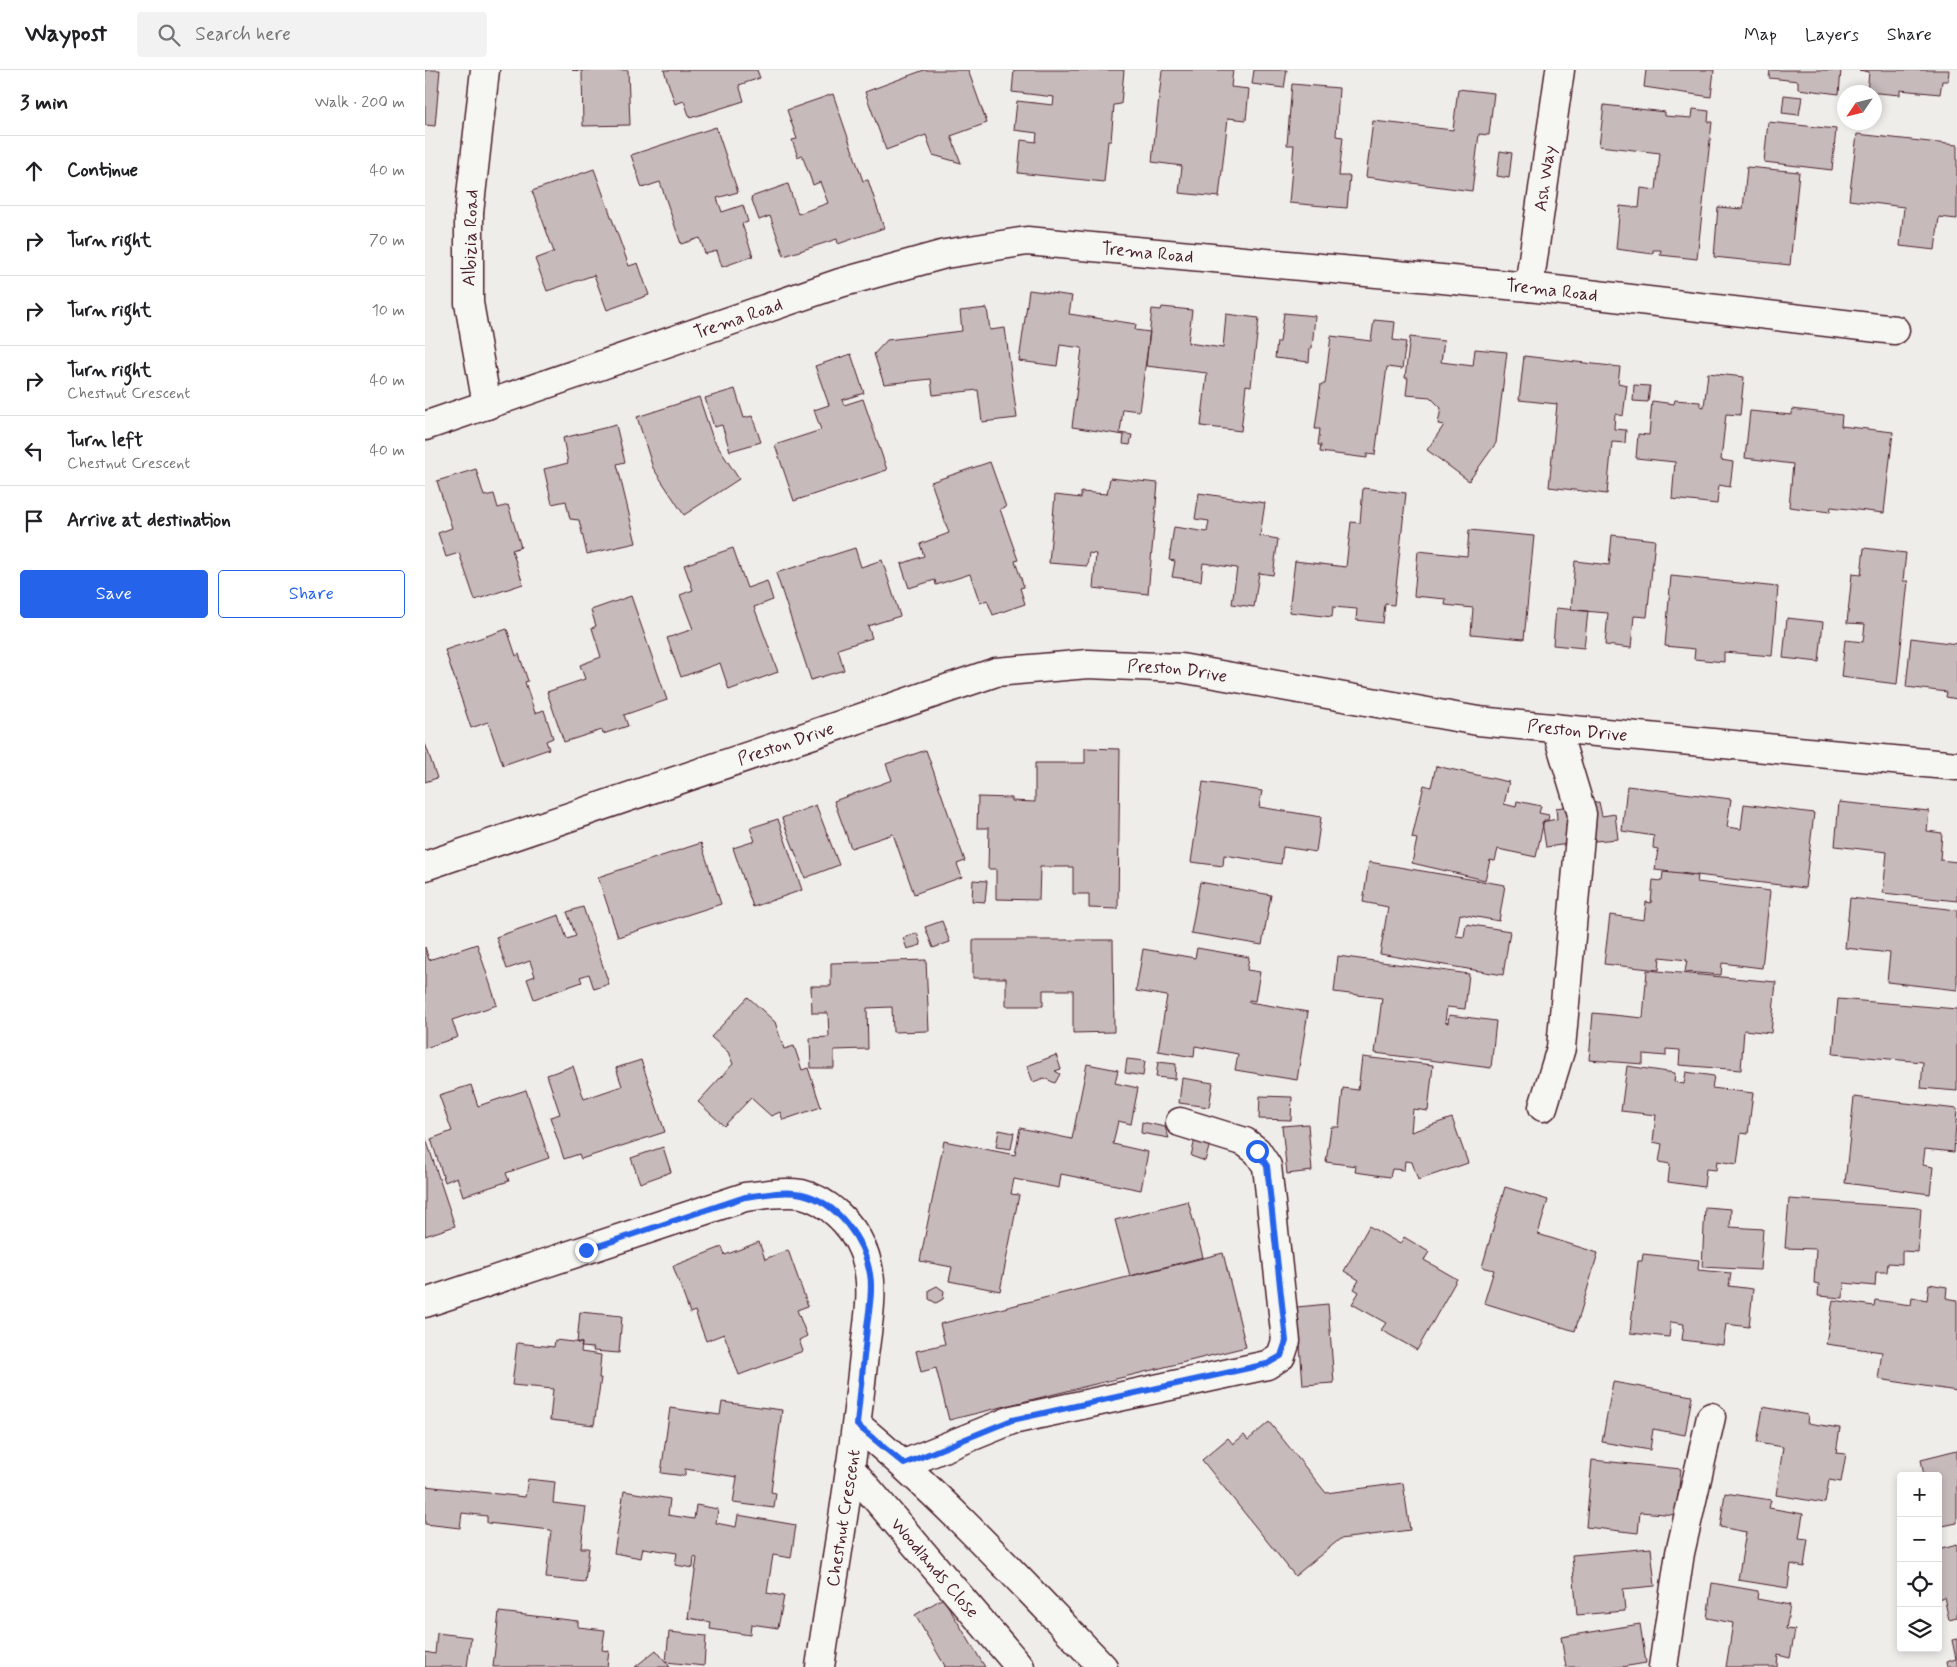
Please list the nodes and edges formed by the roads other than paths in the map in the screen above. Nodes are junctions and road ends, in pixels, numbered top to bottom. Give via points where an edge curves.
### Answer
1 (485, 70) edge
2 (1560, 70) edge
3 (1529, 287) junction
4 (1895, 330) dead end
5 (487, 405) junction
6 (425, 426) edge
7 (1556, 728) junction
8 (1957, 766) edge
9 (425, 866) edge
10 (1543, 1107) dead end
11 (1180, 1122) dead end
12 (425, 1303) edge
13 (1711, 1417) dead end
14 (857, 1425) junction
15 (904, 1464) junction
16 (850, 1468) junction
17 (820, 1667) edge
18 (1020, 1667) edge
19 (1103, 1667) edge
20 (1663, 1667) edge

1 - 5 street, Albizia Road via 469,213 469,302
2 - 3 street, Ash Way
3 - 4 street, Trema Road
3 - 5 street, Trema Road via 1027,242 945,254 840,282
5 - 6 street, Trema Road
7 - 8 street, Preston Drive
7 - 9 street, Preston Drive via 1478,720 1181,668 1088,664 996,672
7 - 10 street via 1582,814 1561,1048
11 - 15 street via 1245,1142 1257,1151 1267,1166 1286,1341 1281,1356 1267,1364 1012,1420
12 - 14 street, Chestnut Crescent via 745,1197 772,1193 802,1194 824,1204 848,1224 862,1247 870,1274
13 - 20 street via 1680,1553
14 - 15 street
14 - 16 street, Chestnut Crescent
15 - 19 street
16 - 17 street, Chestnut Crescent
16 - 18 street, Woodlands Close

